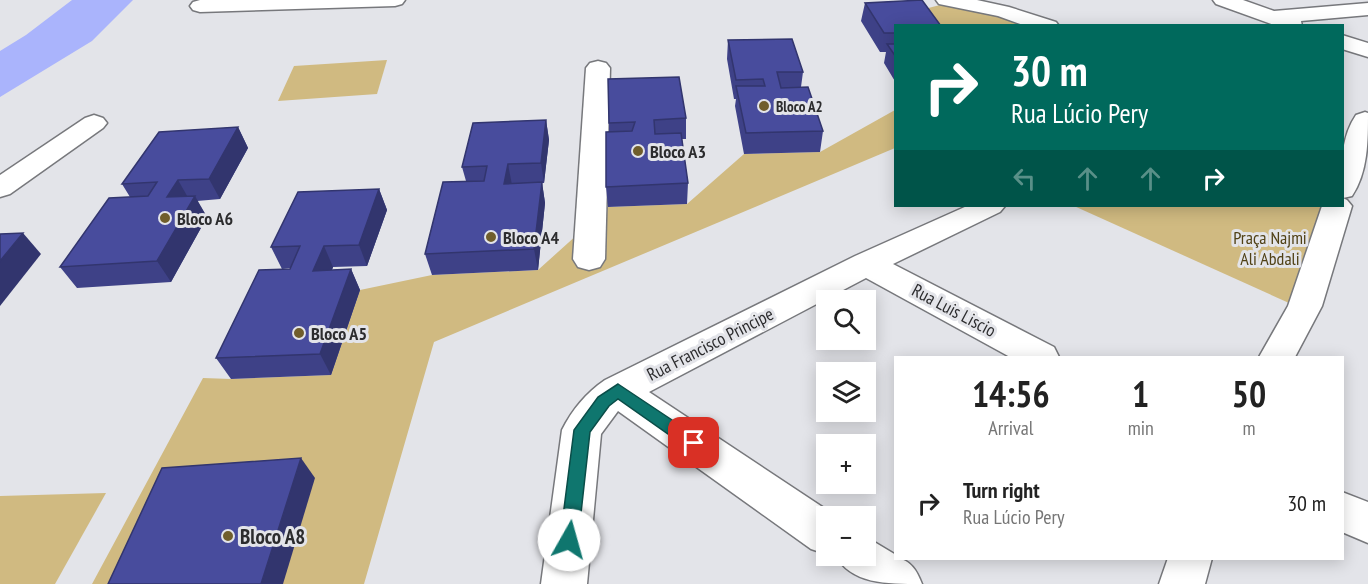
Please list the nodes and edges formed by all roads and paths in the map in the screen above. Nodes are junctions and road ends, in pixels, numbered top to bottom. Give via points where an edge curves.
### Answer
1 (395, 0) edge
2 (946, 0) edge
3 (1223, 0) edge
4 (201, 3) edge
5 (1368, 9) edge
6 (1272, 17) junction
7 (1043, 24) edge
8 (1291, 24) edge
9 (1344, 42) edge
10 (1368, 51) edge
11 (598, 68) dead end
12 (1358, 118) edge
13 (94, 123) dead end
14 (1344, 181) edge
15 (0, 188) edge
16 (988, 207) edge
17 (1338, 207) edge
18 (589, 259) dead end
19 (867, 264) junction
20 (1039, 356) edge
21 (1278, 356) edge
22 (618, 391) junction
23 (1344, 512) edge
24 (1368, 523) edge
25 (816, 527) edge
26 (1189, 560) edge
27 (873, 566) edge
28 (564, 584) edge
29 (899, 584) edge
30 (1182, 584) edge

1 - 4 street
2 - 7 street
3 - 6 street
5 - 6 street
6 - 8 street
9 - 10 street
11 - 18 street
12 - 14 street
13 - 15 street
16 - 19 street, Rua Francisco Principe
17 - 21 street via 1305,306
19 - 20 street, Rua Luis Liscio
19 - 22 street, Rua Francisco Principe
22 - 25 street
22 - 28 street, Rua Francisco Principe via 603,401 582,430
23 - 24 street
26 - 30 street
27 - 29 street

